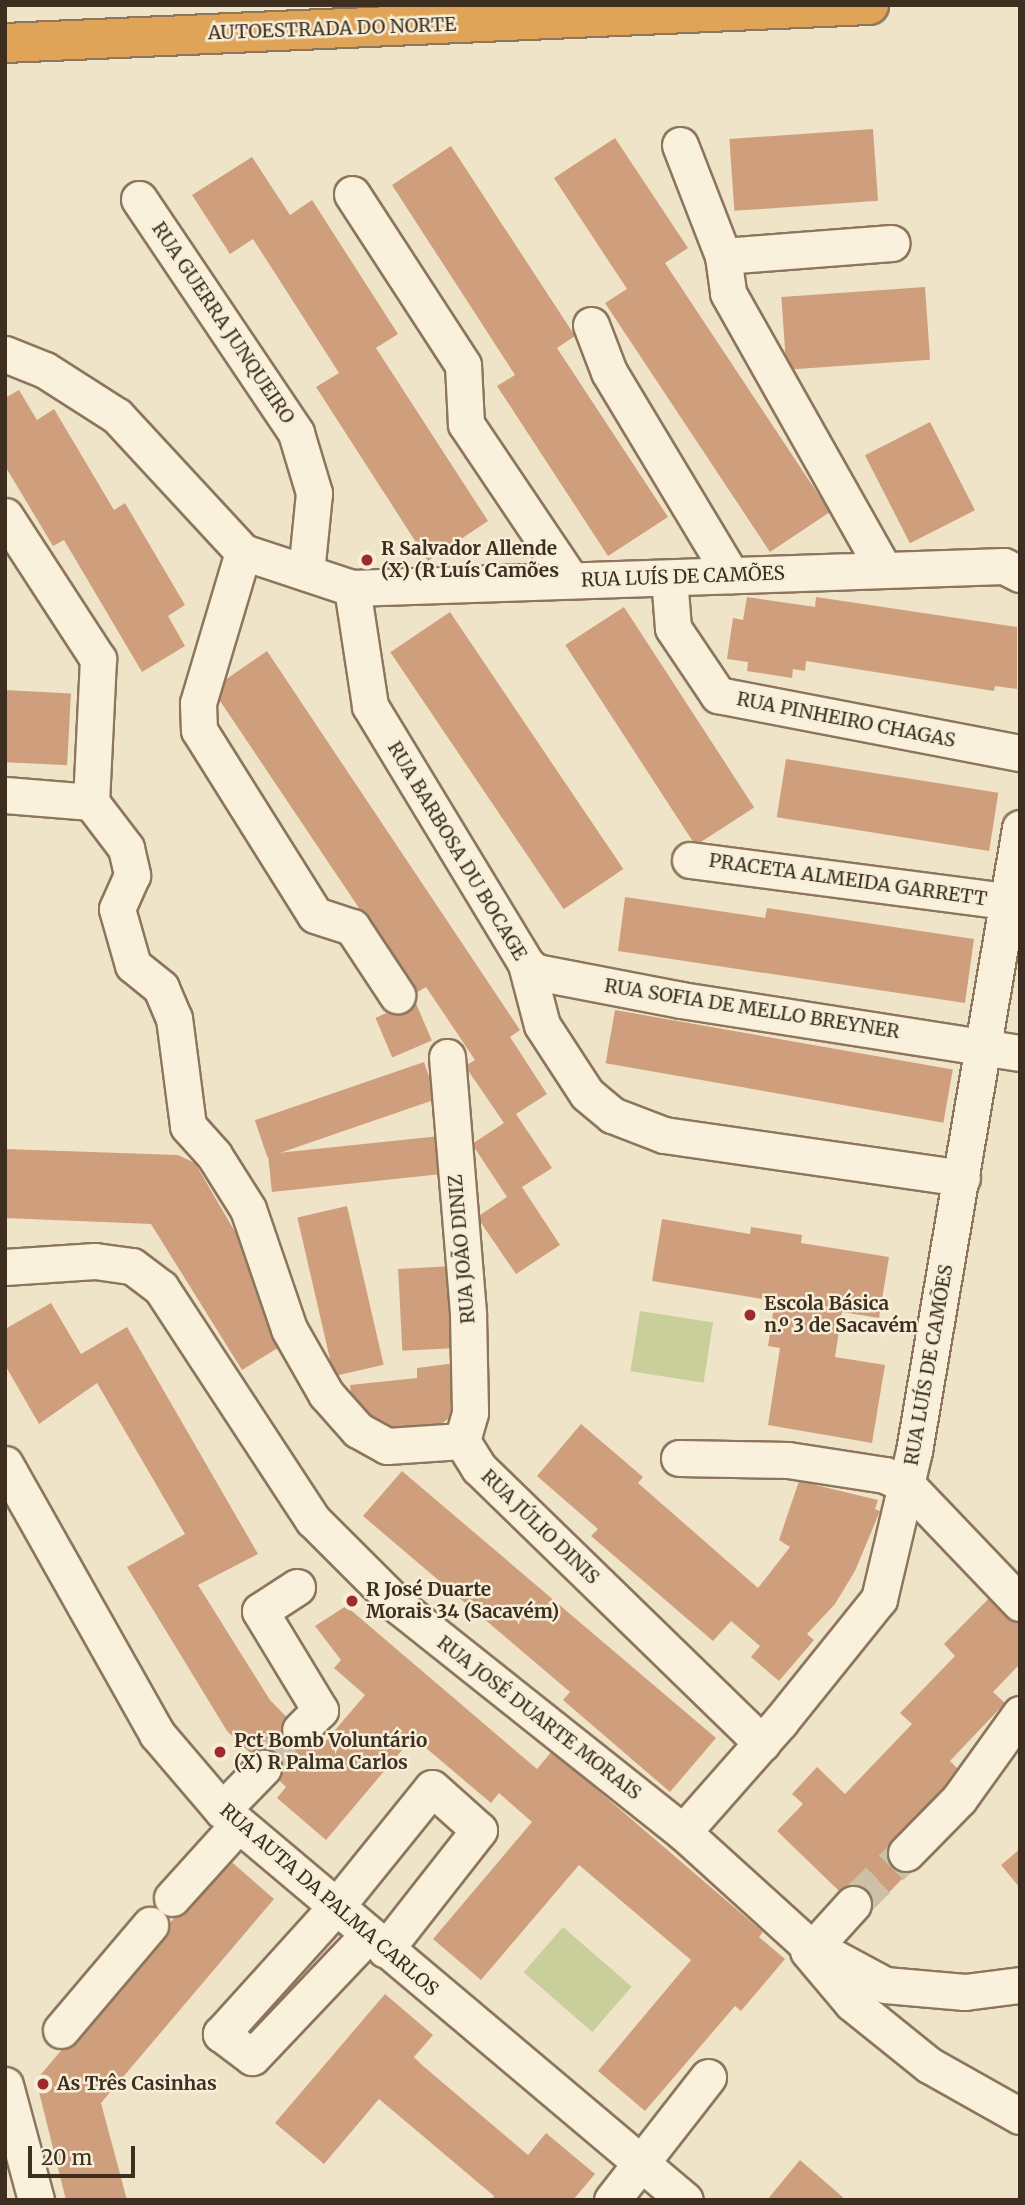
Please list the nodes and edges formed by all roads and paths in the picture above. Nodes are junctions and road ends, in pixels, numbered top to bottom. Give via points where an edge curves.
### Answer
1 (869, 5) edge
2 (5, 43) edge
3 (680, 145) dead end
4 (352, 194) dead end
5 (139, 199) dead end
6 (892, 243) dead end
7 (723, 256) junction
8 (591, 325) dead end
9 (5, 354) edge
10 (5, 516) edge
11 (243, 552) junction
12 (884, 570) junction
13 (306, 573) junction
14 (1020, 574) edge
15 (731, 575) junction
16 (669, 578) junction
17 (571, 580) junction
18 (352, 589) junction
19 (1020, 753) edge
20 (5, 795) edge
21 (91, 802) junction
22 (1020, 828) edge
23 (690, 860) dead end
24 (1006, 901) junction
25 (526, 964) junction
26 (397, 995) dead end
27 (982, 1045) junction
28 (1020, 1053) edge
29 (447, 1057) dead end
30 (962, 1178) junction
31 (5, 1267) edge
32 (462, 1441) junction
33 (679, 1458) dead end
34 (5, 1464) edge
35 (908, 1486) junction
36 (297, 1587) dead end
37 (1020, 1603) edge
38 (1020, 1714) edge
39 (300, 1730) tunnel mouth
40 (762, 1743) junction
41 (263, 1768) tunnel mouth
42 (230, 1818) junction
43 (683, 1832) junction
44 (906, 1853) tunnel mouth
45 (172, 1898) dead end
46 (853, 1904) tunnel mouth
47 (335, 1908) junction
48 (150, 1924) dead end
49 (376, 1943) junction
50 (809, 1944) junction
51 (1020, 1985) edge
52 (61, 2030) dead end
53 (708, 2077) dead end
54 (5, 2085) edge
55 (1020, 2116) edge
56 (642, 2165) junction
57 (36, 2200) edge
58 (612, 2200) edge
59 (685, 2200) edge

1 - 2 highway, AUTOESTRADA DO NORTE
3 - 7 street
4 - 17 street via 463,365 466,424
5 - 13 street, RUA GUERRA JUNQUEIRO via 296,433 314,493
6 - 7 street
7 - 12 street via 728,293
8 - 15 street via 609,372
9 - 11 street, RUA LUÍS DE CAMÕES via 45,370 117,416
10 - 21 street via 98,659
11 - 13 street, RUA LUÍS DE CAMÕES
11 - 26 street via 198,703 199,730 315,915 352,927
12 - 14 street, RUA LUÍS DE CAMÕES via 1004,566
12 - 15 street, RUA LUÍS DE CAMÕES
13 - 18 street, RUA LUÍS DE CAMÕES
15 - 16 street, RUA LUÍS DE CAMÕES
16 - 17 street, RUA LUÍS DE CAMÕES
16 - 19 street, RUA PINHEIRO CHAGAS via 673,628 718,695
17 - 18 street, RUA LUÍS DE CAMÕES
18 - 25 street, RUA BARBOSA DU BOCAGE via 370,706
20 - 21 street
21 - 32 street via 126,848 132,874 117,909 134,965 161,988 174,1018 188,1126 214,1155 248,1209 289,1329 326,1394 358,1430 387,1446
22 - 24 street, RUA LUÍS DE CAMÕES
23 - 24 street, PRACETA ALMEIDA GARRETT
24 - 27 street, RUA LUÍS DE CAMÕES
25 - 27 street, RUA SOFIA DE MELLO BREYNER via 536,972 681,1000
25 - 30 street, RUA BARBOSA DU BOCAGE via 542,1025 587,1094 612,1115 664,1135
27 - 28 street, RUA SOFIA DE MELLO BREYNER
27 - 30 street, RUA LUÍS DE CAMÕES
29 - 32 street, RUA JOÃO DINIZ via 468,1315 470,1413
30 - 35 street, RUA LUÍS DE CAMÕES
31 - 43 street, RUA JOSÉ DUARTE MORAIS via 95,1261 132,1266 161,1288 313,1520 400,1607
32 - 40 street, RUA JÚLIO DINIS via 478,1468
33 - 35 street via 842,1466 885,1475
34 - 42 street, RUA AUTA DA PALMA CARLOS via 157,1734
35 - 37 street
35 - 40 street, RUA LUÍS DE CAMÕES via 878,1599
36 - 39 street via 260,1611 320,1710
38 - 44 street via 959,1799
40 - 43 street, RUA LUÍS DE CAMÕES
41 - 42 street
42 - 45 street
42 - 47 street, RUA AUTA DA PALMA CARLOS
43 - 50 street, RUA JOSÉ DUARTE MORAIS
46 - 50 street
47 - 49 street, RUA AUTA DA PALMA CARLOS
47 - 49 street via 432,1788 478,1830
47 - 49 street via 221,2034 252,2057
48 - 52 street
49 - 56 street, RUA AUTA DA PALMA CARLOS
50 - 51 street, RUA JOSÉ DUARTE MORAIS via 885,1985 965,1992
50 - 55 street via 811,1958 852,2003 929,2065
53 - 56 street
54 - 57 street
56 - 58 street
56 - 59 street, RUA AUTA DA PALMA CARLOS

